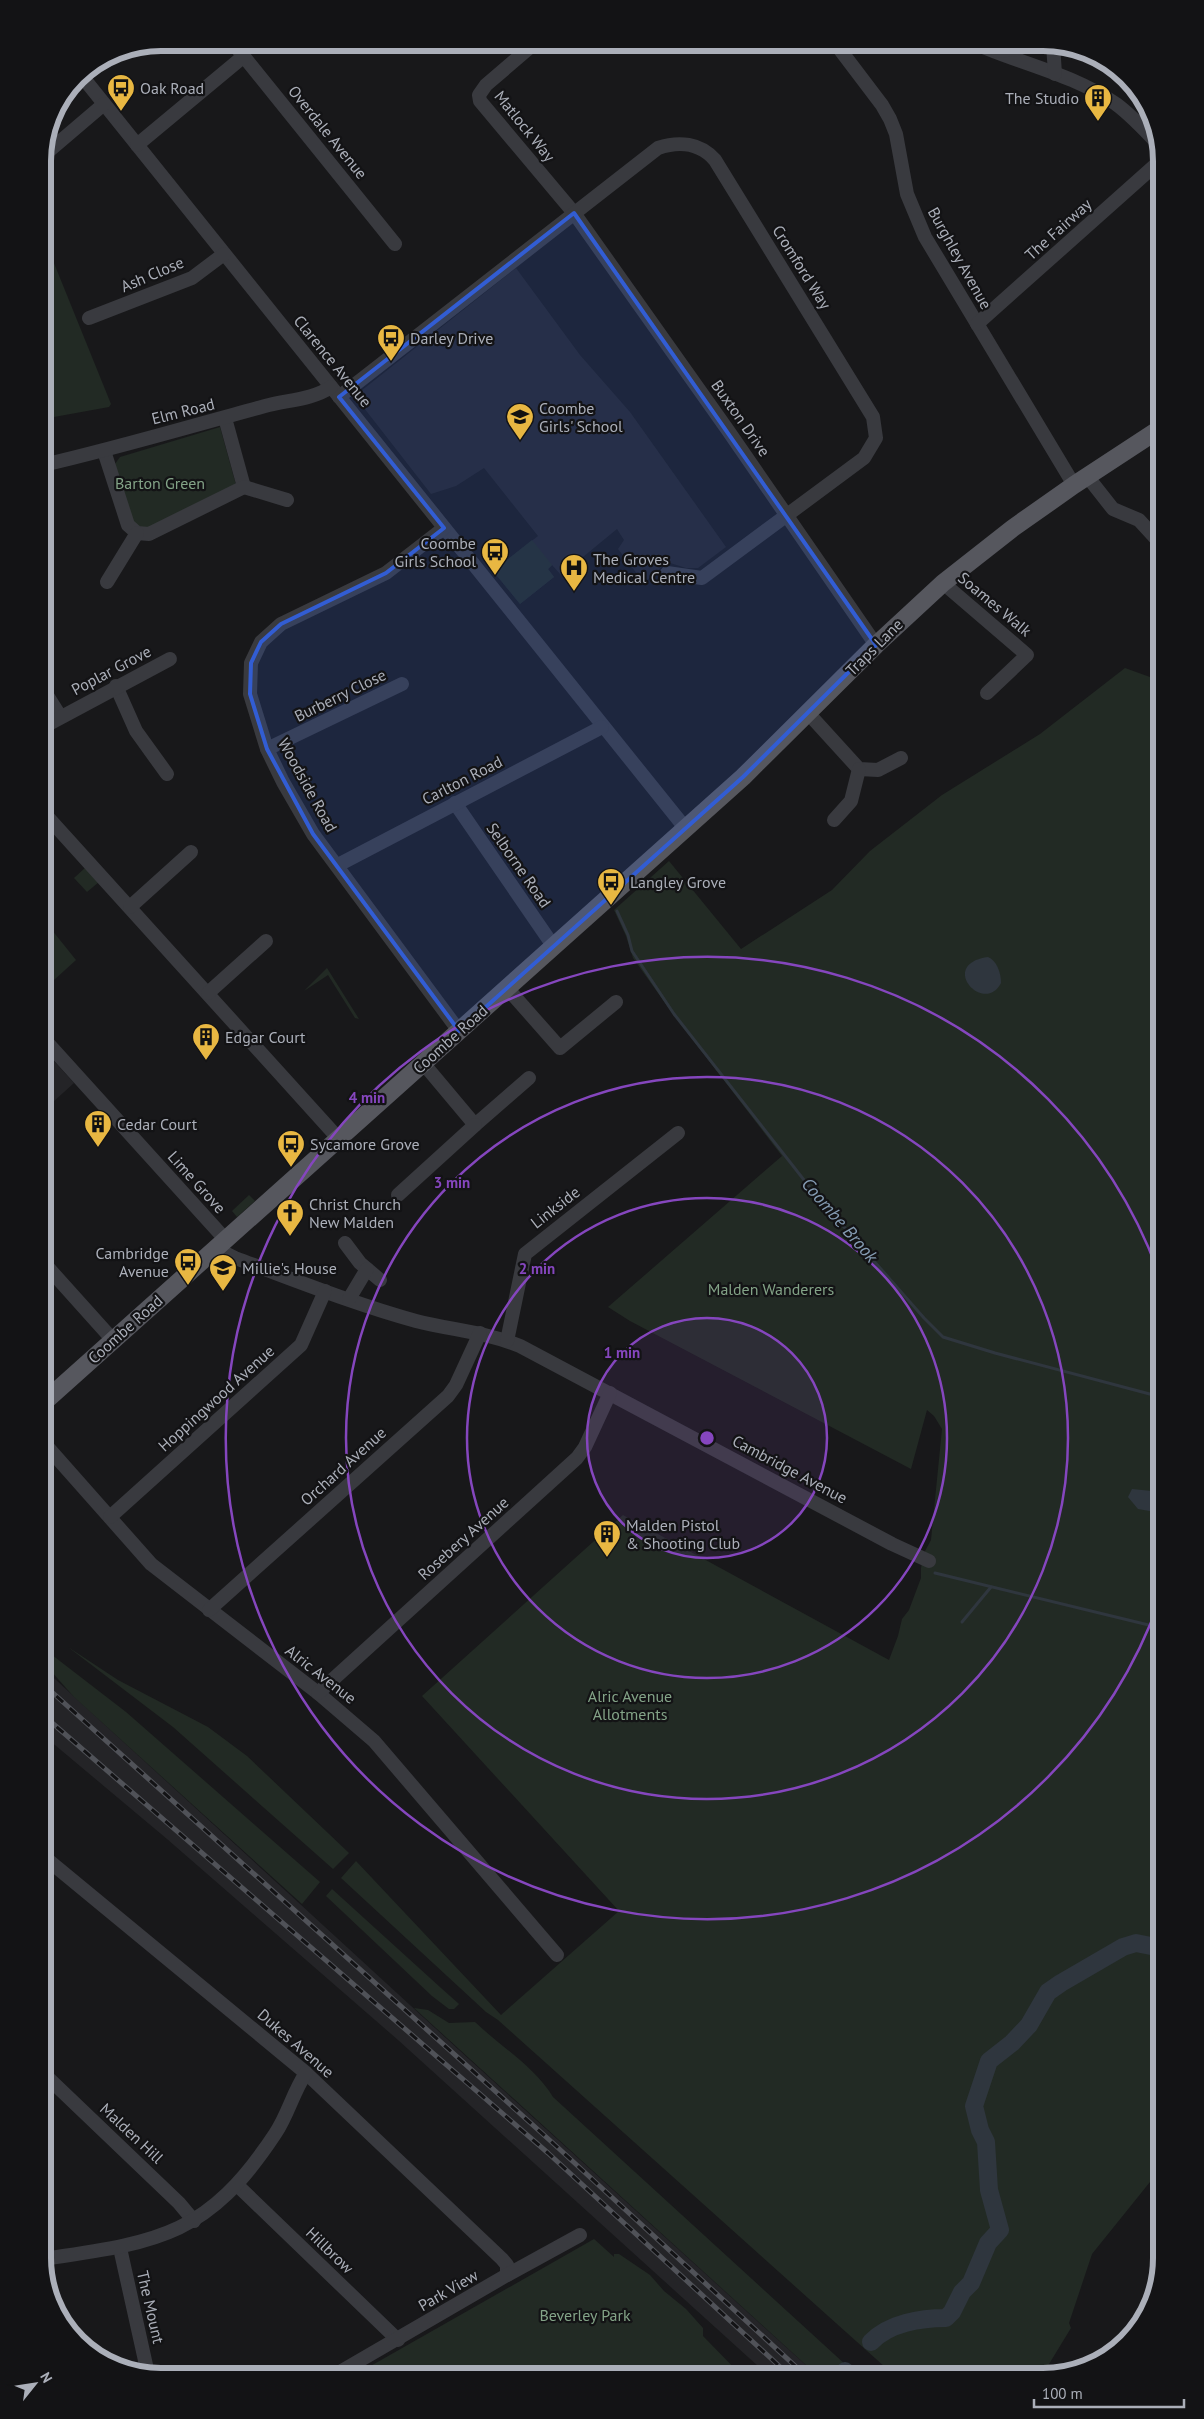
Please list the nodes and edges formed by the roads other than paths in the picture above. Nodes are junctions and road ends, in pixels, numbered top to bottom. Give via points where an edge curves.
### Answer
1 (240, 51) edge
2 (526, 51) edge
3 (840, 51) edge
4 (991, 51) edge
5 (1055, 52) edge
6 (244, 56) junction
7 (1056, 74) junction
8 (86, 82) edge
9 (104, 104) junction
10 (1150, 137) edge
11 (137, 145) junction
12 (52, 149) edge
13 (1153, 167) edge
14 (574, 214) junction
15 (394, 244) dead end
16 (224, 254) junction
17 (89, 318) dead end
18 (977, 324) junction
19 (335, 392) junction
20 (226, 418) junction
21 (1153, 434) edge
22 (104, 451) junction
23 (51, 464) edge
24 (1081, 480) junction
25 (244, 487) junction
26 (287, 500) dead end
27 (786, 515) junction
28 (444, 528) junction
29 (137, 533) junction
30 (1153, 535) edge
31 (667, 573) dead end
32 (108, 582) dead end
33 (943, 583) junction
34 (876, 645) junction
35 (170, 658) dead end
36 (402, 684) dead end
37 (116, 686) junction
38 (987, 693) dead end
39 (51, 702) edge
40 (808, 713) junction
41 (60, 716) junction
42 (51, 722) edge
43 (602, 727) junction
44 (267, 749) junction
45 (901, 758) dead end
46 (859, 769) junction
47 (167, 774) dead end
48 (455, 803) junction
49 (834, 820) dead end
50 (51, 821) edge
51 (686, 829) junction
52 (191, 852) dead end
53 (338, 865) junction
54 (612, 896) joint
55 (130, 908) junction
56 (266, 941) dead end
57 (554, 947) junction
58 (507, 988) junction
59 (208, 993) junction
60 (616, 1002) dead end
61 (459, 1031) junction
62 (51, 1047) edge
63 (423, 1063) junction
64 (530, 1078) dead end
65 (475, 1125) junction
66 (678, 1133) dead end
67 (338, 1138) junction
68 (398, 1195) dead end
69 (221, 1242) junction
70 (345, 1243) dead end
71 (367, 1269) junction
72 (51, 1271) edge
73 (380, 1280) dead end
74 (325, 1291) junction
75 (349, 1299) junction
76 (480, 1333) junction
77 (113, 1340) junction
78 (507, 1341) junction
79 (610, 1393) junction
80 (51, 1396) edge
81 (51, 1451) edge
82 (110, 1517) junction
83 (929, 1561) dead end
84 (209, 1610) junction
85 (318, 1693) junction
86 (51, 1863) edge
87 (558, 1954) dead end
88 (306, 2073) junction
89 (51, 2081) edge
90 (237, 2185) junction
91 (194, 2221) junction
92 (580, 2235) dead end
93 (120, 2248) junction
94 (51, 2258) edge
95 (507, 2275) junction
96 (398, 2340) junction
97 (146, 2367) edge
98 (347, 2368) edge

1 - 6 street, Overdale Avenue
2 - 14 street, Matlock Way via 486,85 479,96 480,102
3 - 18 street, Burghley Avenue via 890,119 907,194 918,224
4 - 7 street
5 - 7 street
6 - 11 street
6 - 15 street, Overdale Avenue
7 - 10 street via 1116,105
8 - 9 street, Clarence Avenue
9 - 11 street, Clarence Avenue
9 - 12 street
11 - 16 street, Clarence Avenue
13 - 18 street, The Fairway
14 - 19 street
14 - 27 street, Buxton Drive
14 - 27 street, Cromford Way via 658,148 681,142 708,152 715,160 873,416 876,438 864,458
16 - 17 street, Ash Close via 192,278
16 - 19 street, Clarence Avenue
18 - 24 street, Burghley Avenue
19 - 20 street, Elm Road via 267,405
19 - 28 street, Clarence Avenue
20 - 22 street, Elm Road
20 - 25 street
21 - 24 main road, Traps Lane
22 - 23 street, Elm Road
22 - 29 street via 128,525
24 - 30 street, Burghley Avenue via 1113,510 1139,520
24 - 33 main road, Traps Lane
25 - 26 street
25 - 29 street via 148,534
27 - 31 street, Cromford Way via 702,578
27 - 34 street, Buxton Drive
28 - 43 street, Clarence Avenue
28 - 44 street, Woodside Road via 386,573 281,624 261,642 251,663 250,694
29 - 32 street
33 - 34 main road, Traps Lane
33 - 38 street, Soames Walk via 1027,655
34 - 40 main road, Traps Lane
35 - 37 street, Poplar Grove
36 - 44 street, Burberry Close
37 - 41 street, Poplar Grove
37 - 47 street via 136,731
39 - 41 street
40 - 46 street
40 - 51 main road, Traps Lane
41 - 42 street, Poplar Grove
43 - 48 street, Carlton Road
43 - 51 street
44 - 53 street, Woodside Road via 313,834
45 - 46 street via 878,770
46 - 49 street via 851,801
48 - 53 street, Carlton Road
48 - 57 street, Selborne Road
50 - 55 street
51 - 54 main road, Traps Lane
52 - 55 street
53 - 61 street, Woodside Road
54 - 57 main road, Coombe Road
55 - 59 street
56 - 59 street
57 - 58 main road, Coombe Road
58 - 60 street via 560,1048
58 - 61 main road, Coombe Road
59 - 67 street
61 - 63 main road, Coombe Road
62 - 69 street, Lime Grove
63 - 65 street
63 - 67 main road, Coombe Road
64 - 65 street
65 - 68 street
66 - 78 street, Linkside via 525,1254
67 - 69 main road, Coombe Road
69 - 74 street, Cambridge Avenue via 225,1253 235,1258
69 - 77 main road, Coombe Road
70 - 71 street
71 - 73 street
71 - 75 street
72 - 77 street
74 - 75 street, Cambridge Avenue
74 - 82 street, Hoppingwood Avenue via 301,1345
75 - 76 street, Cambridge Avenue via 416,1321
76 - 78 street, Cambridge Avenue
76 - 84 street, Orchard Avenue via 456,1386 448,1396
77 - 80 main road, Coombe Road
78 - 79 street, Cambridge Avenue
79 - 83 street, Cambridge Avenue
79 - 85 street, Rosebery Avenue via 577,1458
81 - 82 street, Alric Avenue
82 - 84 street, Alric Avenue via 152,1564
84 - 85 street, Alric Avenue
85 - 87 street, Alric Avenue via 374,1742
86 - 88 street, Dukes Avenue
88 - 90 street via 276,2133
88 - 95 street, Dukes Avenue via 502,2258 507,2265
89 - 91 street, Malden Hill via 179,2202
90 - 91 street
90 - 96 street, Hillbrow
91 - 93 street
92 - 95 street, Park View
93 - 94 street
93 - 97 street, The Mount
95 - 96 street, Park View
96 - 98 street, Park View

